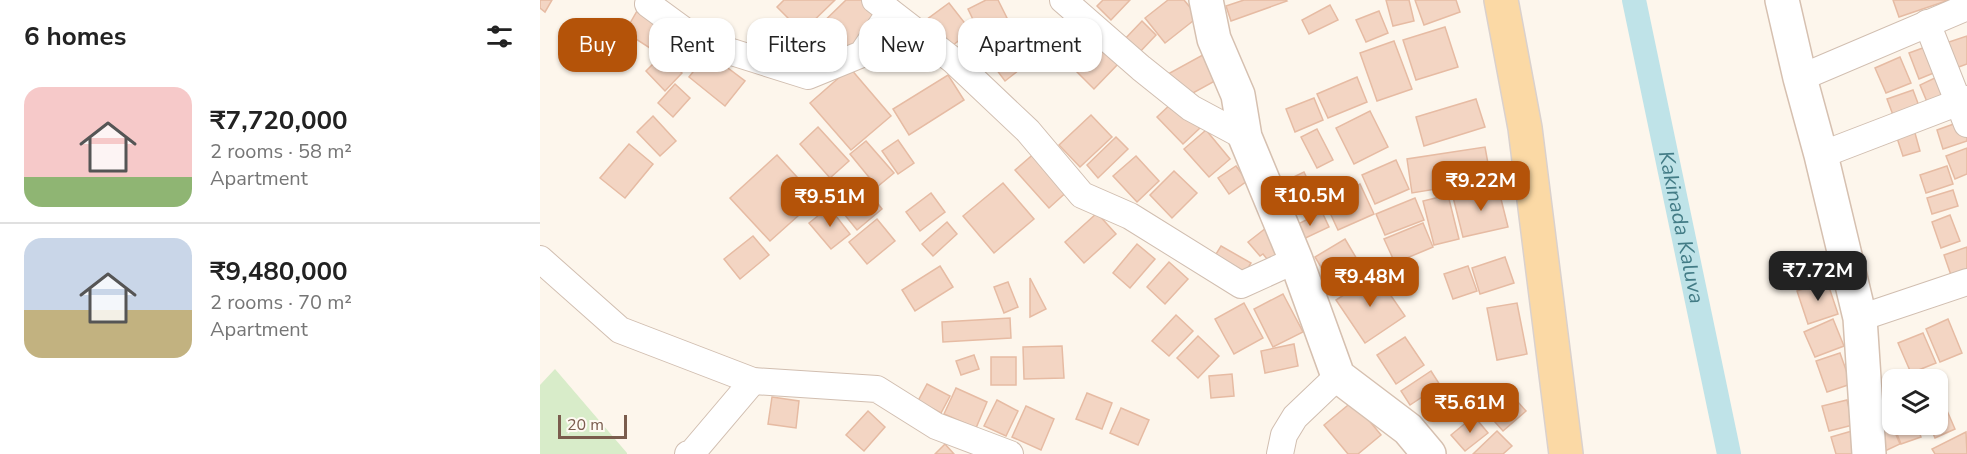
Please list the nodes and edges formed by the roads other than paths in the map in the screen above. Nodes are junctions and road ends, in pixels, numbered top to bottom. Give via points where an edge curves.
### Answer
1 (650, 0) edge
2 (1063, 0) edge
3 (1206, 0) edge
4 (1501, 0) edge
5 (1782, 0) edge
6 (883, 6) edge
7 (1967, 7) edge
8 (1927, 23) junction
9 (1800, 78) junction
10 (1964, 109) edge
11 (1245, 138) junction
12 (1821, 155) junction
13 (540, 259) edge
14 (1296, 260) junction
15 (1967, 282) edge
16 (1860, 318) junction
17 (1338, 376) junction
18 (753, 381) junction
19 (691, 454) edge
20 (1010, 454) edge
21 (1280, 454) edge
22 (1429, 454) edge
23 (1566, 454) edge
24 (1869, 454) edge

1 - 6 street via 648,4 700,42 808,76 862,54
2 - 11 street via 1191,108
3 - 11 main road via 1214,39 1238,95
4 - 23 main road via 1525,128
5 - 9 main road
6 - 14 street via 954,61 1028,131 1082,195 1130,216 1241,285
7 - 8 street
8 - 9 street
8 - 10 street
9 - 12 main road
10 - 12 street
11 - 14 main road
12 - 16 main road
13 - 18 street via 620,330
14 - 17 main road
15 - 16 street
16 - 24 main road
17 - 21 street via 1295,417 1284,435
17 - 22 main road via 1408,429
18 - 19 street
18 - 20 street via 878,389 936,426

